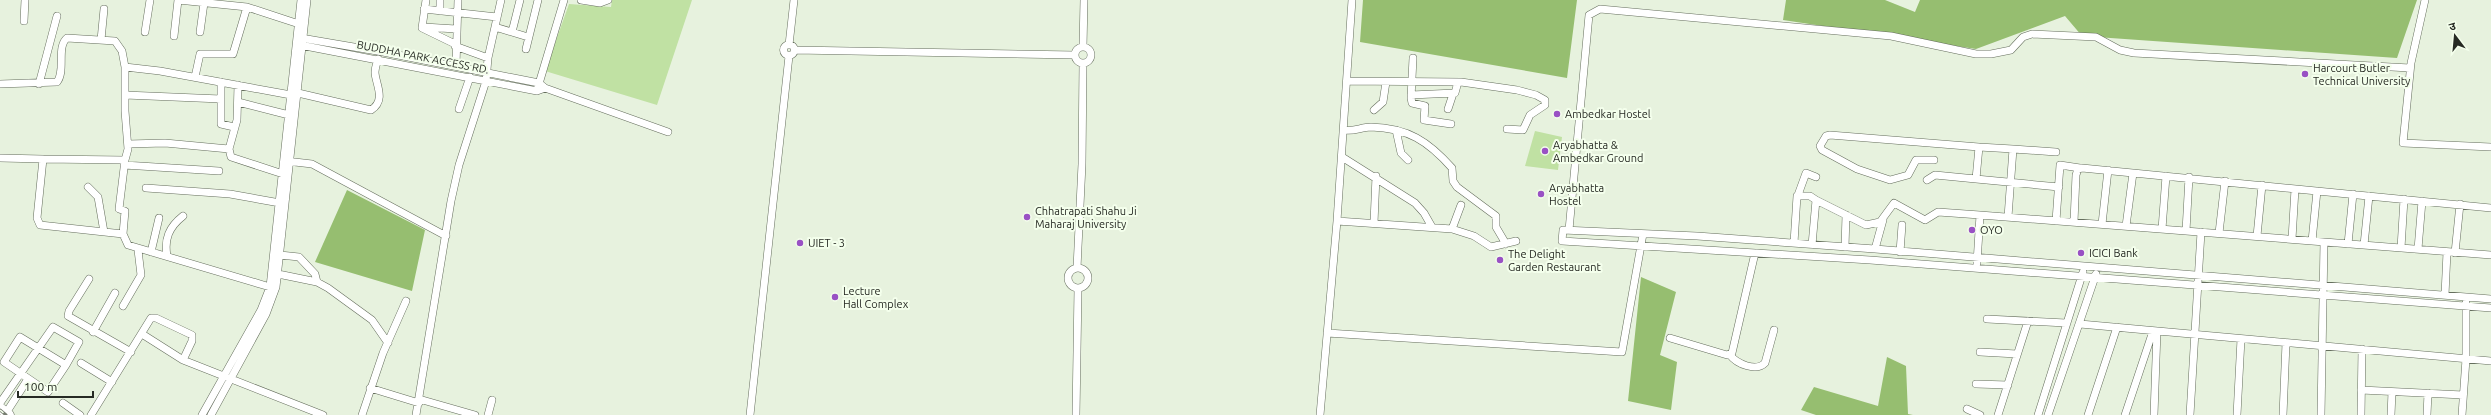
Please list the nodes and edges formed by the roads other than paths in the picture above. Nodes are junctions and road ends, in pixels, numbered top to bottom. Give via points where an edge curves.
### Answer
1 (25, 0) edge
2 (150, 0) edge
3 (301, 0) edge
4 (307, 0) edge
5 (426, 0) edge
6 (440, 0) edge
7 (458, 0) edge
8 (501, 0) edge
9 (520, 0) edge
10 (538, 0) edge
11 (564, 0) edge
12 (581, 0) edge
13 (608, 0) edge
14 (794, 0) edge
15 (1084, 0) edge
16 (1352, 0) edge
17 (2425, 0) edge
18 (204, 3) junction
19 (247, 7) junction
20 (104, 9) dead end
21 (424, 9) junction
22 (440, 11) junction
23 (457, 12) junction
24 (57, 16) dead end
25 (497, 17) junction
26 (24, 21) dead end
27 (299, 24) junction
28 (422, 27) junction
29 (495, 27) junction
30 (456, 29) junction
31 (145, 32) dead end
32 (200, 32) dead end
33 (512, 32) junction
34 (174, 36) dead end
35 (528, 37) junction
36 (101, 40) junction
37 (300, 41) junction
38 (455, 45) junction
39 (789, 45) junction
40 (1083, 48) junction
41 (526, 49) dead end
42 (795, 50) junction
43 (1075, 55) junction
44 (789, 56) junction
45 (488, 58) junction
46 (1413, 58) dead end
47 (378, 59) junction
48 (1083, 63) junction
49 (456, 66) junction
50 (125, 67) junction
51 (2410, 68) junction
52 (195, 77) junction
53 (470, 77) junction
54 (486, 77) junction
55 (1412, 81) junction
56 (221, 82) junction
57 (1347, 82) junction
58 (1386, 82) junction
59 (1458, 82) junction
60 (0, 84) edge
61 (39, 84) junction
62 (238, 85) junction
63 (540, 87) junction
64 (294, 94) junction
65 (1454, 94) junction
66 (125, 95) junction
67 (1411, 95) junction
68 (221, 99) junction
69 (238, 102) junction
70 (459, 109) dead end
71 (1448, 109) dead end
72 (1374, 110) dead end
73 (289, 115) junction
74 (1451, 124) dead end
75 (234, 127) junction
76 (1344, 130) junction
77 (1396, 130) junction
78 (1507, 130) dead end
79 (668, 132) dead end
80 (128, 144) junction
81 (1979, 147) junction
82 (2491, 147) edge
83 (229, 149) junction
84 (2013, 149) junction
85 (2056, 152) dead end
86 (1342, 157) junction
87 (0, 158) edge
88 (43, 159) junction
89 (1408, 160) dead end
90 (1934, 160) dead end
91 (124, 162) junction
92 (287, 162) junction
93 (2080, 168) junction
94 (2108, 170) junction
95 (219, 171) dead end
96 (2133, 173) junction
97 (283, 174) junction
98 (1376, 176) junction
99 (2166, 176) junction
100 (1816, 177) dead end
101 (2189, 177) junction
102 (1976, 179) junction
103 (1927, 180) dead end
104 (2225, 181) junction
105 (2010, 182) junction
106 (2262, 185) junction
107 (88, 187) dead end
108 (2059, 187) junction
109 (146, 188) dead end
110 (2295, 189) junction
111 (2317, 191) junction
112 (2353, 194) junction
113 (1798, 195) junction
114 (2369, 196) junction
115 (1816, 200) junction
116 (2404, 200) junction
117 (2422, 201) junction
118 (280, 203) junction
119 (2460, 204) junction
120 (1461, 205) dead end
121 (2491, 208) edge
122 (1980, 215) junction
123 (183, 216) dead end
124 (1846, 216) junction
125 (2008, 217) junction
126 (159, 218) dead end
127 (1883, 220) junction
128 (2056, 220) junction
129 (1337, 221) junction
130 (2074, 222) junction
131 (1374, 223) junction
132 (2102, 224) junction
133 (1902, 225) dead end
134 (2126, 226) junction
135 (1432, 227) junction
136 (1452, 229) junction
137 (2162, 229) junction
138 (1566, 230) junction
139 (2186, 231) junction
140 (104, 232) junction
141 (2201, 232) junction
142 (2219, 233) junction
143 (123, 234) junction
144 (1643, 234) junction
145 (446, 236) junction
146 (2257, 236) junction
147 (2292, 239) junction
148 (1516, 241) dead end
149 (2312, 241) junction
150 (2324, 242) junction
151 (1794, 243) junction
152 (1506, 244) junction
153 (2348, 244) junction
154 (1812, 245) junction
155 (2364, 245) junction
156 (1641, 246) junction
157 (1845, 247) junction
158 (2401, 248) junction
159 (1875, 249) junction
160 (2418, 249) junction
161 (138, 250) junction
162 (151, 252) junction
163 (1900, 252) junction
164 (1755, 253) junction
165 (2451, 253) junction
166 (280, 255) junction
167 (2491, 255) edge
168 (167, 256) junction
169 (1978, 259) junction
170 (2085, 267) junction
171 (1077, 268) junction
172 (2097, 268) junction
173 (1977, 269) junction
174 (278, 274) junction
175 (2081, 276) junction
176 (2196, 276) junction
177 (2095, 277) junction
178 (89, 279) dead end
179 (317, 282) junction
180 (2196, 285) junction
181 (2322, 286) junction
182 (270, 287) junction
183 (1078, 289) junction
184 (115, 293) dead end
185 (2323, 294) junction
186 (2445, 295) junction
187 (2466, 297) junction
188 (2491, 299) edge
189 (406, 301) dead end
190 (123, 306) dead end
191 (2466, 306) junction
192 (2491, 308) edge
193 (1987, 319) dead end
194 (2028, 321) junction
195 (2066, 323) junction
196 (2080, 324) junction
197 (2117, 328) junction
198 (1774, 330) dead end
199 (2155, 331) junction
200 (93, 332) junction
201 (1327, 333) junction
202 (142, 334) junction
203 (2194, 334) junction
204 (1670, 338) dead end
205 (2241, 338) junction
206 (388, 343) junction
207 (2286, 343) junction
208 (2323, 346) junction
209 (38, 348) junction
210 (2362, 349) junction
211 (131, 352) junction
212 (1980, 352) dead end
213 (2017, 354) junction
214 (1730, 355) junction
215 (2466, 359) junction
216 (183, 360) junction
217 (2491, 361) edge
218 (82, 363) dead end
219 (66, 365) junction
220 (20, 374) junction
221 (226, 378) junction
222 (28, 379) junction
223 (112, 382) junction
224 (1976, 384) dead end
225 (2008, 386) junction
226 (370, 388) junction
227 (2361, 390) junction
228 (2392, 392) junction
229 (2428, 393) junction
230 (2463, 395) junction
231 (492, 400) dead end
232 (419, 401) junction
233 (0, 403) edge
234 (63, 403) dead end
235 (450, 407) junction
236 (1966, 409) dead end
237 (5, 412) edge
238 (308, 412) edge
239 (80, 415) edge
240 (91, 415) edge
241 (202, 415) edge
242 (211, 415) edge
243 (323, 415) edge
244 (362, 415) edge
245 (416, 415) edge
246 (448, 415) edge
247 (475, 415) edge
248 (488, 415) edge
249 (750, 415) edge
250 (1076, 415) edge
251 (1320, 415) edge
252 (1980, 415) edge
253 (1998, 415) edge
254 (2038, 415) edge
255 (2048, 415) edge
256 (2088, 415) edge
257 (2124, 415) edge
258 (2154, 415) edge
259 (2190, 415) edge
260 (2237, 415) edge
261 (2283, 415) edge
262 (2321, 415) edge
263 (2361, 415) edge
264 (2391, 415) edge
265 (2427, 415) edge
266 (2463, 415) edge

1 - 26 street
2 - 31 street
3 - 27 street
4 - 37 street
5 - 21 street
6 - 22 street
7 - 23 street
8 - 25 street
9 - 33 street
10 - 35 street
11 - 63 street
12 - 13 street via 600,3
14 - 39 street
15 - 40 street
16 - 57 street
17 - 51 street
18 - 19 street
18 - 32 street
18 - 34 street via 178,0
19 - 27 street
19 - 52 street via 232,54 200,54
20 - 36 street
21 - 22 street
21 - 28 street
22 - 23 street
23 - 25 street
23 - 30 street
24 - 61 street
25 - 29 street
27 - 37 street
28 - 30 street
28 - 38 street
29 - 33 street
29 - 45 street
30 - 38 street
33 - 35 street
35 - 41 street
36 - 50 street via 118,43
36 - 61 street via 65,39 58,80
37 - 47 street, BUDDHA PARK ACCESS RD.
37 - 49 street, BUDDHA PARK ACCESS RD.
37 - 64 street
38 - 45 street
38 - 49 street
39 - 42 street
39 - 44 street via 783,50
40 - 43 street via 1077,50
40 - 48 street via 1088,50 1090,55
42 - 43 street
42 - 44 street
43 - 48 street via 1077,60
44 - 249 street
45 - 54 street
46 - 55 street
47 - 53 street, BUDDHA PARK ACCESS RD.
47 - 64 street via 375,72 380,90 375,107 371,110
48 - 171 street
49 - 54 street, BUDDHA PARK ACCESS RD.
50 - 52 street
50 - 66 street
51 - 82 street via 2403,143
51 - 138 street via 2134,53 2120,50 2096,37 2032,34 2023,37 2011,50 1976,54 1898,37 1600,9 1589,15
52 - 56 street
53 - 54 street, BUDDHA PARK ACCESS RD.
53 - 70 street
54 - 63 street, BUDDHA PARK ACCESS RD.
54 - 145 street via 459,165
55 - 58 street
55 - 59 street
55 - 67 street
56 - 62 street
56 - 68 street
57 - 58 street
57 - 76 street
58 - 72 street via 1383,102
59 - 65 street
59 - 78 street via 1516,90 1545,100 1545,105 1528,117 1523,130
60 - 61 street
62 - 64 street
62 - 69 street
63 - 79 street, BUDDHA PARK ACCESS RD.
64 - 73 street
64 - 92 street
65 - 67 street
65 - 71 street
66 - 68 street
66 - 80 street
67 - 74 street via 1414,104 1425,106 1424,120
68 - 75 street via 221,125
69 - 73 street
69 - 75 street
73 - 92 street
75 - 83 street
76 - 77 street via 1354,131 1370,127
76 - 86 street
77 - 89 street via 1400,150
77 - 152 street via 1413,134 1450,165 1456,187 1496,216 1496,227
80 - 83 street via 165,143
80 - 91 street
81 - 84 street
81 - 90 street via 1830,135 1826,136 1820,146 1822,150 1857,169 1891,181 1908,175 1916,160
81 - 102 street
83 - 97 street via 231,157
84 - 85 street
84 - 105 street
86 - 98 street
86 - 129 street
87 - 88 street
88 - 91 street
88 - 140 street via 37,218 39,224
91 - 95 street
91 - 143 street via 119,209 125,211
92 - 97 street
92 - 145 street via 312,164
92 - 166 street
93 - 94 street
93 - 108 street via 2060,165
93 - 130 street via 2076,175
94 - 96 street
94 - 132 street
96 - 99 street
96 - 134 street
97 - 118 street
98 - 131 street
98 - 135 street via 1417,204
99 - 101 street
99 - 137 street
100 - 113 street via 1806,173
101 - 104 street
101 - 139 street
102 - 103 street via 1935,175
102 - 105 street
104 - 106 street
104 - 142 street
105 - 108 street
105 - 125 street
106 - 110 street
106 - 146 street
107 - 140 street via 98,197
108 - 128 street
109 - 118 street via 230,194
110 - 111 street
110 - 147 street
111 - 112 street
111 - 149 street
112 - 114 street
112 - 153 street
113 - 115 street via 1810,196
113 - 151 street
114 - 116 street
114 - 155 street
115 - 124 street
115 - 154 street
116 - 117 street
116 - 158 street
117 - 119 street
117 - 160 street
118 - 182 street
119 - 121 street
119 - 165 street
120 - 136 street
122 - 125 street
122 - 127 street via 1938,212 1925,220 1893,203
122 - 169 street
123 - 168 street via 172,225 167,238
124 - 127 street via 1866,225
124 - 157 street
125 - 128 street
126 - 162 street
127 - 159 street
128 - 130 street
129 - 131 street
129 - 201 street
130 - 132 street
131 - 135 street
132 - 134 street
133 - 163 street
134 - 137 street
135 - 136 street
136 - 152 street via 1474,236 1491,247
137 - 139 street
138 - 144 street
138 - 156 street via 1562,241
139 - 141 street
140 - 143 street
141 - 142 street
141 - 176 street
142 - 146 street
143 - 161 street via 128,245
144 - 151 street
144 - 156 street
145 - 232 street
146 - 147 street
147 - 149 street
148 - 152 street
149 - 150 street
150 - 153 street
150 - 181 street
151 - 154 street
153 - 155 street
154 - 157 street
155 - 158 street
156 - 164 street
156 - 201 street via 1622,352
157 - 159 street
158 - 160 street
159 - 163 street
160 - 165 street
161 - 162 street
161 - 190 street via 141,275
162 - 168 street
163 - 169 street
164 - 173 street
164 - 214 street via 1740,326
165 - 167 street
165 - 186 street
166 - 174 street
166 - 179 street via 299,257 315,274
168 - 182 street
169 - 170 street
169 - 173 street
170 - 172 street
170 - 175 street
171 - 183 street via 1070,272 1067,279 1071,286
171 - 183 street via 1085,271 1088,278 1085,285
172 - 176 street
172 - 177 street
173 - 175 street
174 - 179 street
174 - 221 street via 266,314
175 - 177 street
175 - 195 street
176 - 180 street
176 - 181 street
177 - 180 street
177 - 196 street
178 - 200 street via 68,315
179 - 206 street via 368,316
180 - 185 street
180 - 203 street
181 - 185 street
181 - 186 street
182 - 221 street
183 - 250 street
184 - 200 street
185 - 191 street
185 - 208 street
186 - 187 street
187 - 188 street
187 - 191 street
189 - 206 street
191 - 192 street
191 - 215 street
193 - 194 street
194 - 195 street
194 - 213 street
195 - 254 street
196 - 197 street
196 - 255 street
197 - 199 street
197 - 256 street
198 - 214 street via 1765,363 1761,367 1756,368 1738,362
199 - 203 street
199 - 257 street
199 - 258 street
200 - 211 street
201 - 251 street
202 - 211 street
202 - 216 street
202 - 216 street via 150,319 154,317 191,334 192,341
203 - 205 street
203 - 259 street
204 - 214 street
205 - 207 street
205 - 260 street
206 - 226 street
207 - 208 street
207 - 261 street
208 - 210 street
208 - 262 street
209 - 219 street
209 - 219 street via 51,328 56,327 78,342
209 - 220 street
209 - 220 street via 20,337 15,344 4,362
210 - 215 street
210 - 227 street
211 - 223 street
212 - 213 street
213 - 225 street
215 - 217 street
215 - 230 street
216 - 221 street
218 - 223 street
219 - 222 street via 48,392
220 - 222 street
220 - 233 street
221 - 238 street
221 - 241 street
221 - 242 street
222 - 237 street
223 - 240 street
224 - 225 street
225 - 253 street
226 - 232 street
226 - 244 street
227 - 228 street
227 - 263 street
228 - 229 street
228 - 264 street
229 - 230 street
229 - 265 street
230 - 266 street
231 - 248 street
232 - 235 street
232 - 245 street
234 - 239 street
235 - 246 street
235 - 247 street
236 - 252 street
238 - 243 street

